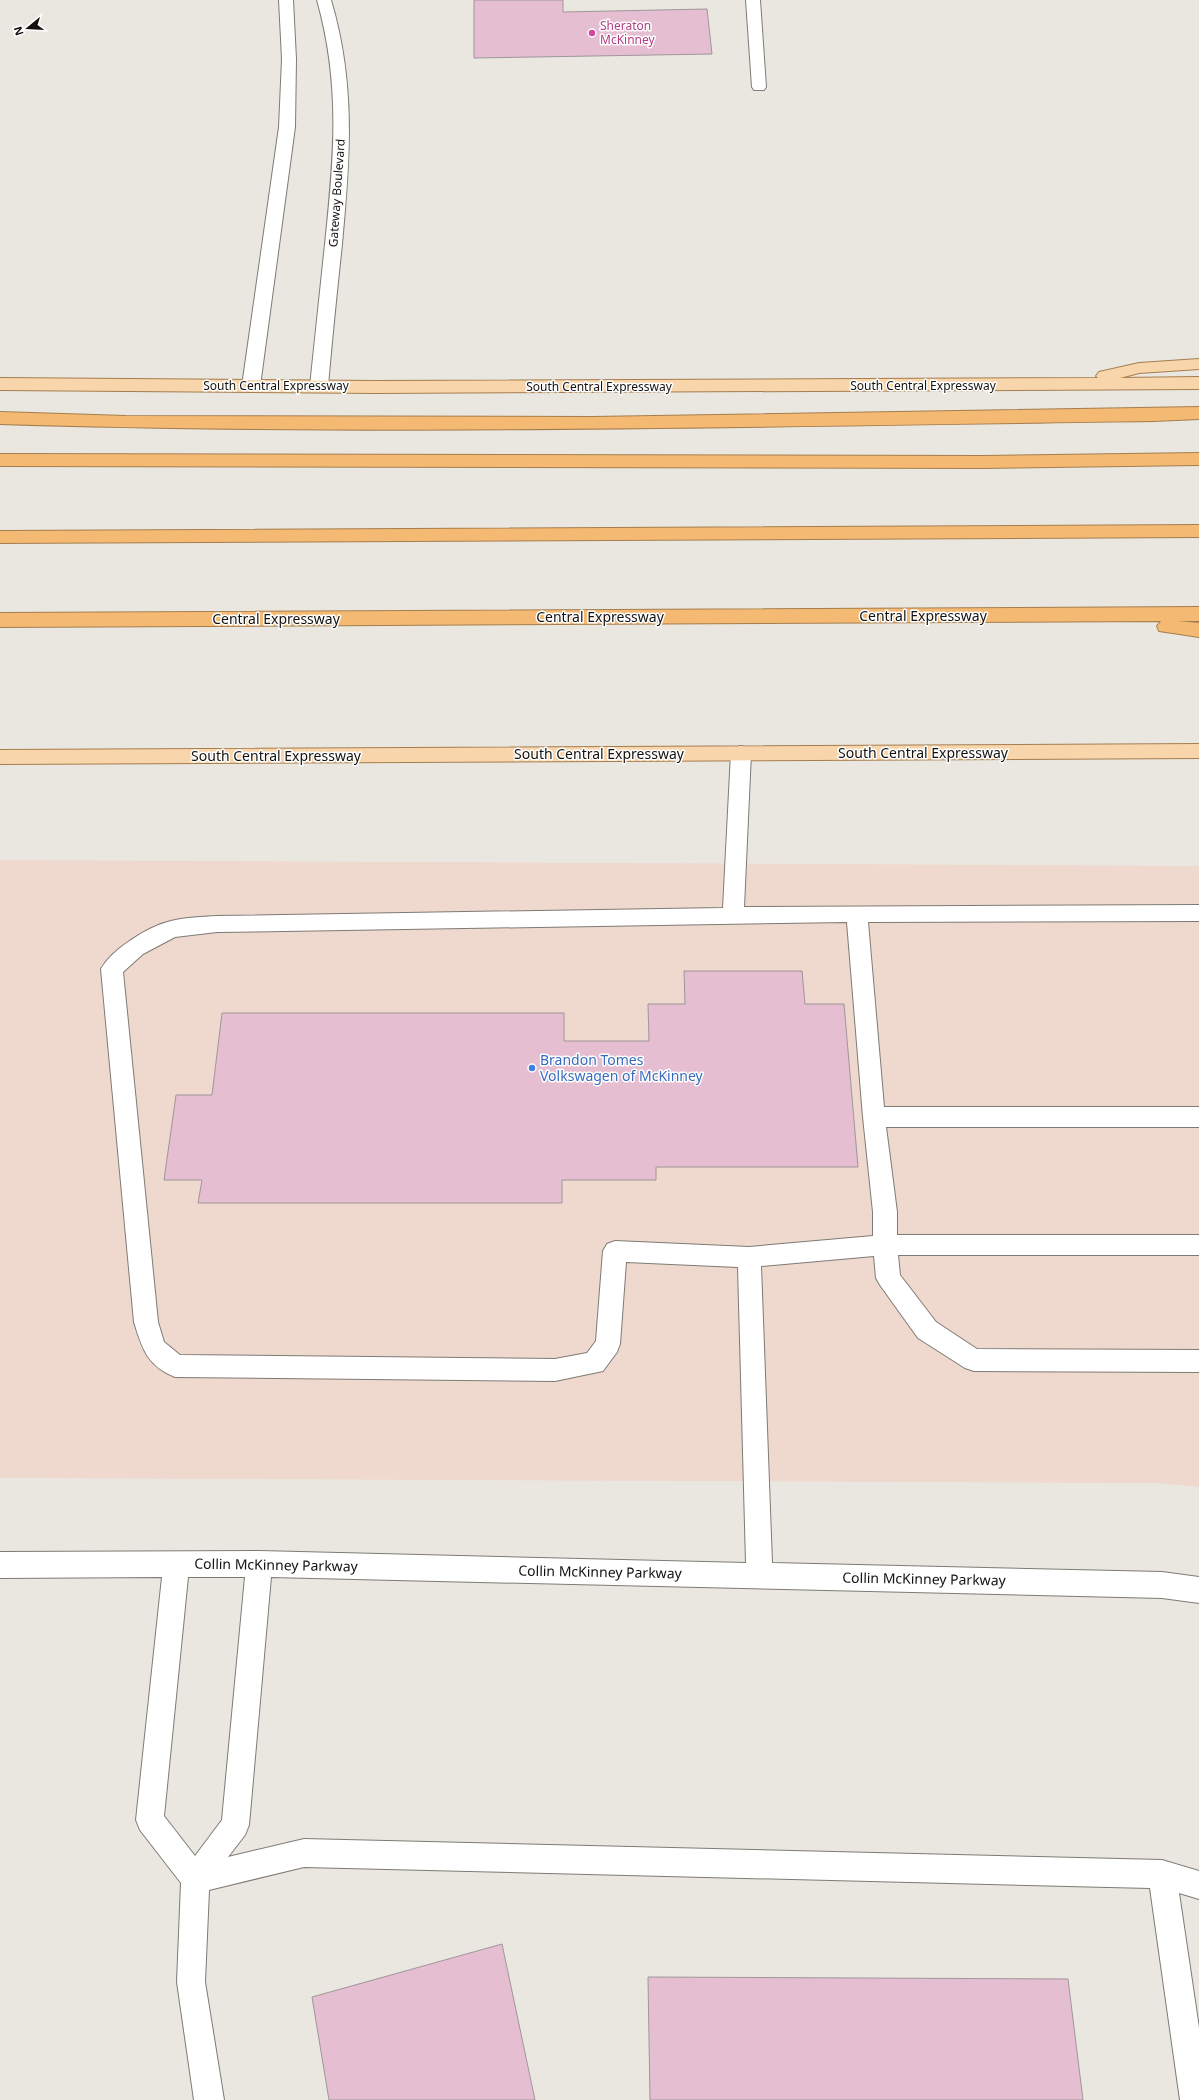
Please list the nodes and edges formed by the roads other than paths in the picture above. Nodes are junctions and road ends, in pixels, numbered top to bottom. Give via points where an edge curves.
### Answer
1 (286, 0) edge
2 (324, 0) edge
3 (753, 0) edge
4 (759, 86) dead end
5 (1199, 364) edge
6 (1199, 383) edge
7 (0, 384) edge
8 (1068, 385) junction
9 (251, 386) junction
10 (318, 386) junction
11 (1199, 413) edge
12 (0, 418) edge
13 (1199, 459) edge
14 (0, 460) edge
15 (1199, 531) edge
16 (0, 537) edge
17 (1199, 614) edge
18 (1092, 615) junction
19 (0, 620) edge
20 (1199, 630) edge
21 (1199, 751) edge
22 (742, 753) junction
23 (0, 757) edge
24 (1199, 913) edge
25 (857, 914) junction
26 (733, 916) junction
27 (874, 1117) junction
28 (1199, 1117) edge
29 (885, 1245) junction
30 (1199, 1245) edge
31 (749, 1257) junction
32 (1199, 1361) edge
33 (176, 1563) junction
34 (259, 1564) junction
35 (0, 1565) edge
36 (758, 1575) junction
37 (1199, 1590) edge
38 (1162, 1874) junction
39 (195, 1879) junction
40 (1199, 1885) edge
41 (209, 2100) edge
42 (1195, 2100) edge

1 - 9 street via 289,59 287,127
2 - 10 street, Gateway Boulevard via 334,34 342,98 341,170
3 - 4 street
5 - 8 main road via 1139,368
6 - 8 main road, South Central Expressway
7 - 9 main road, South Central Expressway
8 - 10 main road, South Central Expressway
9 - 10 main road, South Central Expressway
11 - 12 highway via 592,423 126,422
13 - 14 highway via 983,462
15 - 16 highway
17 - 18 highway, Central Expressway
18 - 19 highway, Central Expressway
18 - 20 highway
21 - 22 main road, South Central Expressway
22 - 23 main road, South Central Expressway
22 - 26 street
24 - 25 street
25 - 26 street
25 - 27 street
26 - 31 street via 217,924 172,929 135,948 112,969 146,1322 154,1348 175,1366 563,1369 594,1363 608,1344 615,1251
27 - 28 street
27 - 29 street via 885,1212
29 - 30 street
29 - 31 street
29 - 32 street via 888,1278 927,1330 974,1360
31 - 36 street
33 - 34 street, Collin McKinney Parkway
33 - 35 street, Collin McKinney Parkway
33 - 39 street via 150,1820
34 - 36 street, Collin McKinney Parkway
34 - 39 street via 235,1825
36 - 37 street, Collin McKinney Parkway via 1162,1585
38 - 39 street via 304,1853
38 - 40 street
38 - 42 street
39 - 41 street via 191,1982

